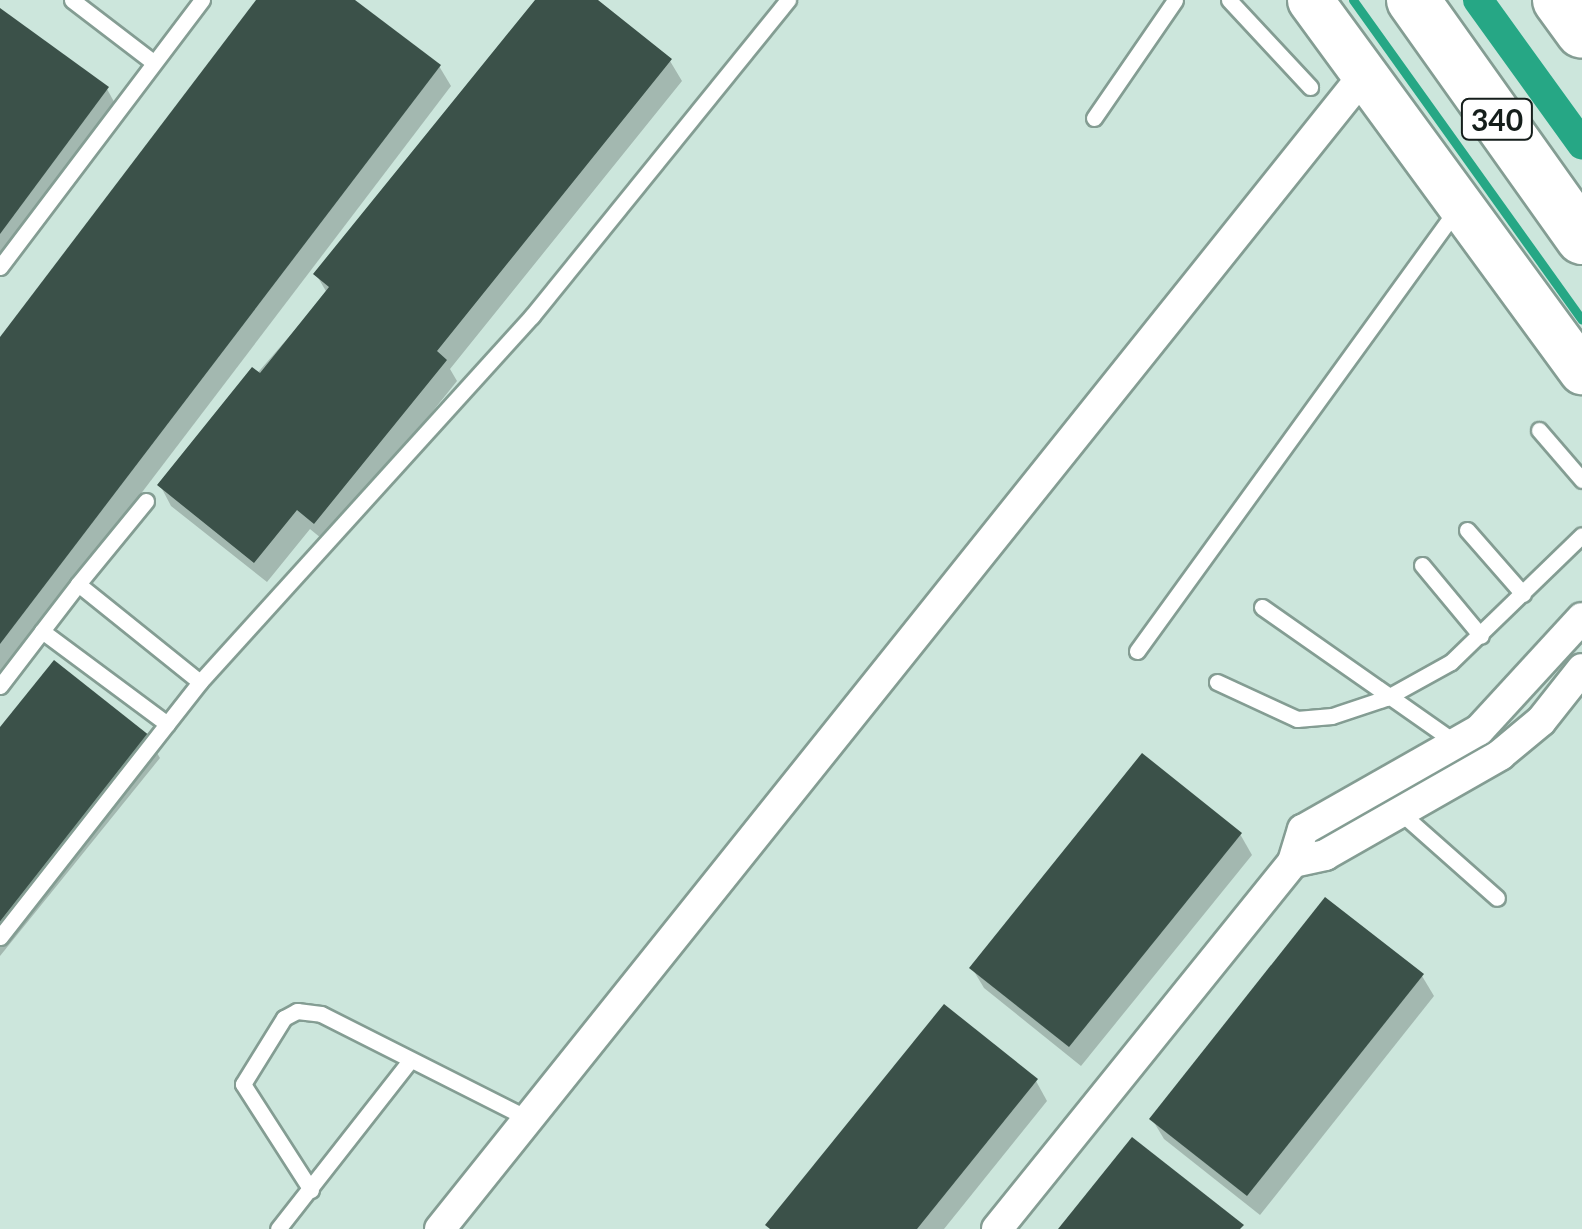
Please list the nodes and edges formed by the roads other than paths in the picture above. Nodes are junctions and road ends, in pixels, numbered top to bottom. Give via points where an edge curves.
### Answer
1 (72, 0) edge
2 (202, 0) edge
3 (788, 0) edge
4 (1174, 0) edge
5 (1229, 0) edge
6 (1310, 0) edge
7 (1413, 0) edge
8 (1559, 0) edge
9 (1582, 32) edge
10 (153, 62) junction
11 (1364, 75) junction
12 (1310, 87) dead end
13 (1094, 118) dead end
14 (1458, 208) junction
15 (1582, 238) edge
16 (0, 267) edge
17 (1582, 371) edge
18 (1539, 430) dead end
19 (1582, 480) edge
20 (146, 501) dead end
21 (1468, 530) dead end
22 (1582, 536) edge
23 (1422, 566) dead end
24 (78, 584) junction
25 (1523, 594) junction
26 (1262, 607) dead end
27 (1582, 618) edge
28 (42, 631) junction
29 (1481, 636) junction
30 (1137, 651) dead end
31 (1582, 670) edge
32 (200, 682) junction
33 (1217, 682) dead end
34 (0, 686) edge
35 (1386, 698) junction
36 (167, 724) junction
37 (1458, 744) junction
38 (1401, 813) junction
39 (1293, 862) junction
40 (1498, 898) dead end
41 (0, 937) edge
42 (408, 1063) junction
43 (529, 1119) junction
44 (310, 1190) junction
45 (278, 1229) edge
46 (440, 1229) edge
47 (996, 1229) edge

1 - 10 lane
2 - 10 lane
3 - 32 lane via 532,316
4 - 13 lane
5 - 12 lane
6 - 11 main road, 340
7 - 15 highway, 340
8 - 9 highway
10 - 16 lane
11 - 14 main road, 340
11 - 43 street
14 - 17 main road, 340
14 - 30 lane
18 - 19 lane
20 - 24 lane
21 - 25 lane
22 - 25 lane
23 - 29 lane
24 - 28 lane
24 - 32 lane
25 - 29 lane
26 - 35 lane
27 - 37 street via 1512,699
28 - 34 lane
28 - 36 lane
29 - 35 lane via 1451,662
31 - 38 street via 1541,721 1500,754
32 - 36 lane
33 - 35 lane via 1297,719 1332,716
35 - 37 lane
36 - 41 lane
37 - 39 street via 1303,830
38 - 39 street via 1326,854
38 - 40 lane
39 - 47 street
42 - 43 lane
42 - 44 lane
42 - 44 lane via 322,1014 297,1011 284,1018 243,1084
43 - 46 street
44 - 45 lane

